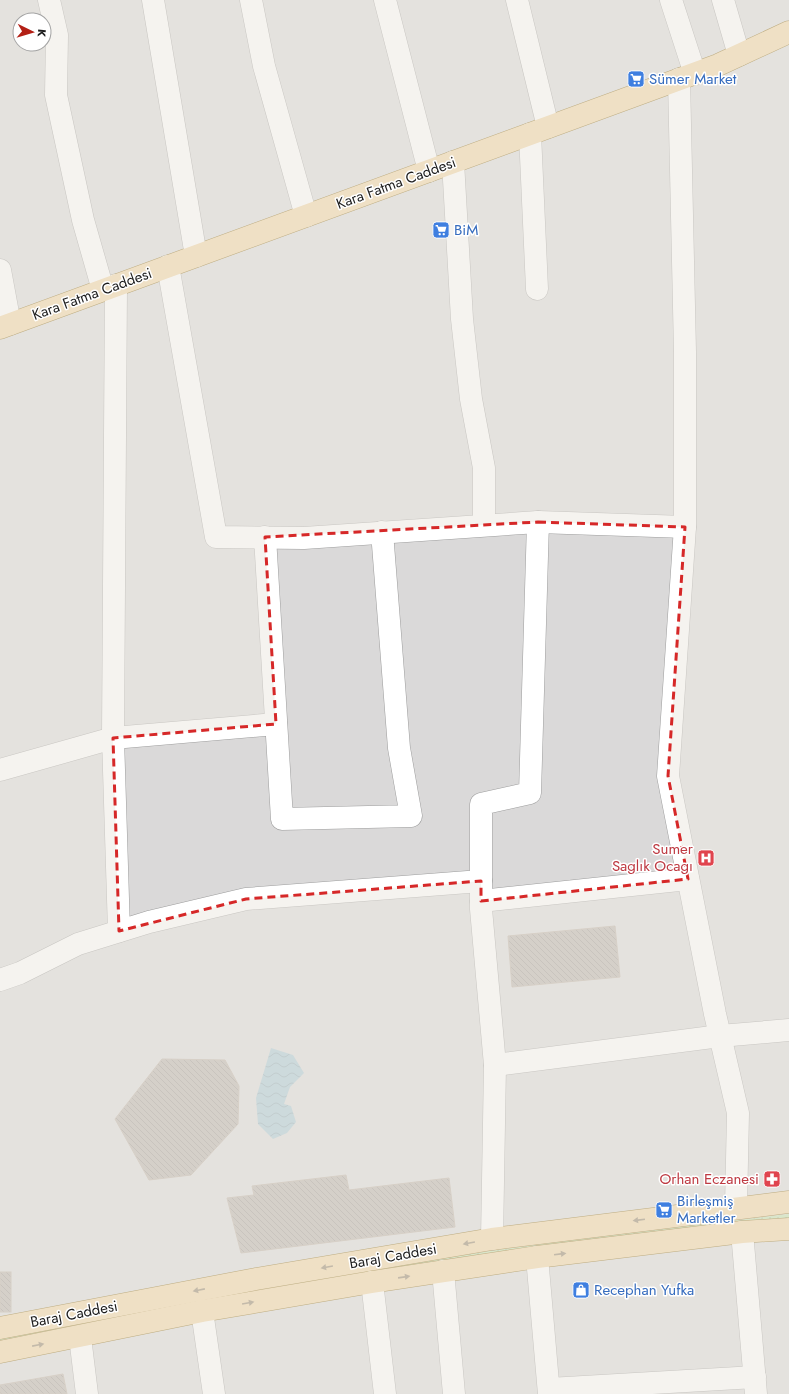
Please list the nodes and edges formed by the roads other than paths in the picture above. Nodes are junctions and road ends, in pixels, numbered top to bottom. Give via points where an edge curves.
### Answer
1 (49, 0) edge
2 (153, 0) edge
3 (251, 0) edge
4 (385, 0) edge
5 (517, 0) edge
6 (671, 0) edge
7 (722, 0) edge
8 (789, 32) edge
9 (739, 56) junction
10 (687, 76) junction
11 (539, 131) junction
12 (453, 162) junction
13 (429, 170) junction
14 (306, 216) junction
15 (196, 256) junction
16 (168, 266) junction
17 (0, 270) edge
18 (110, 288) junction
19 (537, 289) dead end
20 (5, 326) edge
21 (538, 522) junction
22 (484, 525) junction
23 (685, 527) junction
24 (382, 532) junction
25 (265, 537) junction
26 (276, 724) junction
27 (113, 738) junction
28 (0, 770) edge
29 (688, 879) junction
30 (481, 891) junction
31 (119, 931) junction
32 (0, 980) edge
33 (789, 1030) edge
34 (720, 1036) junction
35 (495, 1065) junction
36 (789, 1202) edge
37 (736, 1207) junction
38 (789, 1229) edge
39 (742, 1232) junction
40 (492, 1239) junction
41 (537, 1257) junction
42 (443, 1271) junction
43 (372, 1282) junction
44 (202, 1311) junction
45 (0, 1328) edge
46 (80, 1337) junction
47 (0, 1352) edge
48 (755, 1385) edge
49 (549, 1392) edge
50 (87, 1394) edge
51 (214, 1394) edge
52 (386, 1394) edge
53 (454, 1394) edge

1 - 18 street via 57,36 56,95 82,220
2 - 15 street
3 - 14 street via 264,66
4 - 13 street
5 - 11 street
6 - 10 street
7 - 9 street
8 - 9 main road, Kara Fatma Caddesi
9 - 10 main road, Kara Fatma Caddesi
10 - 11 main road, Kara Fatma Caddesi
10 - 23 street
11 - 12 main road, Kara Fatma Caddesi
11 - 19 street
12 - 13 main road, Kara Fatma Caddesi
12 - 22 street via 462,319 470,399 484,468
13 - 14 main road, Kara Fatma Caddesi
14 - 15 main road, Kara Fatma Caddesi
15 - 16 main road, Kara Fatma Caddesi
16 - 18 main road, Kara Fatma Caddesi
16 - 25 street via 216,537
17 - 20 street
18 - 20 main road, Kara Fatma Caddesi
18 - 27 street
21 - 22 street
21 - 23 street
21 - 30 street via 530,793 482,804
22 - 24 street
23 - 29 street via 668,776
24 - 25 street via 304,538
24 - 26 street via 399,748 412,816 282,819
25 - 26 street
26 - 27 street
27 - 28 street
27 - 31 street
29 - 30 street
29 - 34 street
30 - 31 street via 246,899
30 - 35 street
31 - 32 street via 78,944 20,973
33 - 34 street
34 - 35 street
34 - 37 street via 738,1113
35 - 40 street
36 - 37 main road, Baraj Caddesi
37 -> 40 main road, Baraj Caddesi
38 - 39 main road, Baraj Caddesi
41 -> 39 main road, Baraj Caddesi
39 - 48 street
40 -> 45 main road, Baraj Caddesi via 256,1279
41 - 42 main road, Baraj Caddesi
41 - 49 street
43 -> 42 main road, Baraj Caddesi
42 - 53 street
44 -> 43 main road, Baraj Caddesi
43 - 52 street
44 - 46 main road, Baraj Caddesi
44 - 51 street
47 -> 46 main road, Baraj Caddesi
46 - 50 street
48 - 49 street

